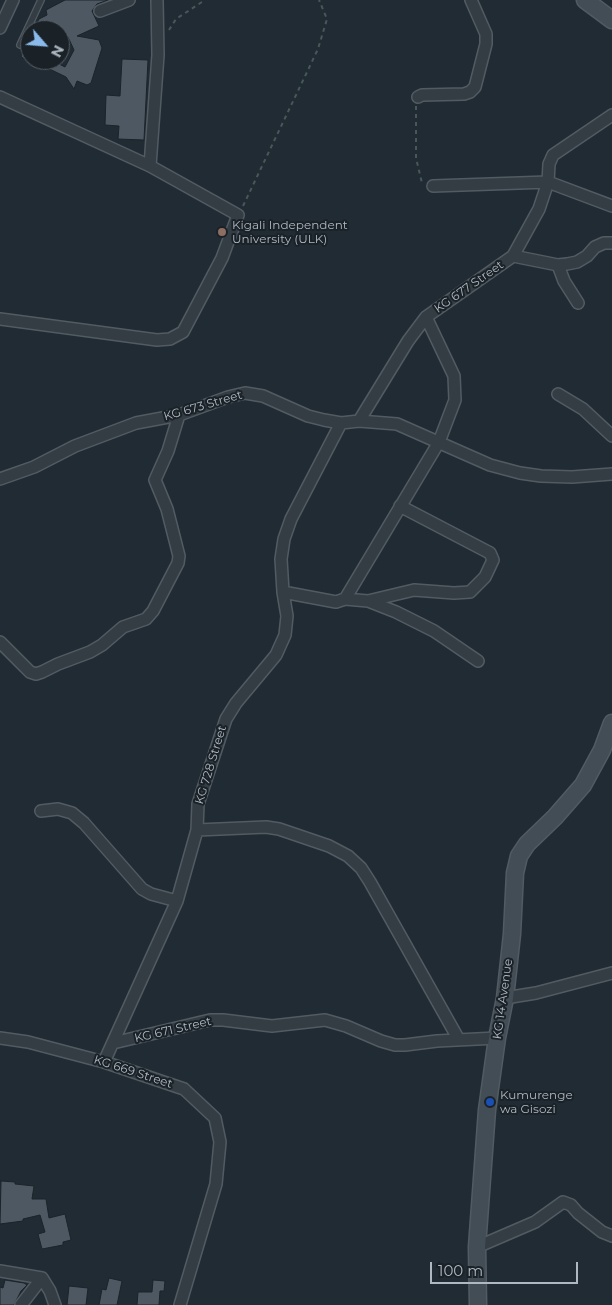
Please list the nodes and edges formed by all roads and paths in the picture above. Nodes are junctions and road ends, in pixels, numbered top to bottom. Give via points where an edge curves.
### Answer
1 (42, 0) edge
2 (129, 0) edge
3 (157, 0) edge
4 (205, 0) edge
5 (319, 0) edge
6 (471, 0) edge
7 (585, 0) edge
8 (9, 1) edge
9 (100, 11) dead end
10 (32, 20) edge
11 (612, 20) edge
12 (0, 28) edge
13 (158, 48) junction
14 (0, 97) edge
15 (418, 97) joint
16 (612, 115) edge
17 (150, 166) junction
18 (548, 182) junction
19 (433, 186) joint
20 (612, 206) edge
21 (238, 215) junction
22 (612, 243) edge
23 (514, 256) junction
24 (558, 265) junction
25 (578, 303) dead end
26 (426, 317) junction
27 (0, 319) edge
28 (558, 394) dead end
29 (180, 415) junction
30 (359, 422) junction
31 (341, 423) junction
32 (612, 436) edge
33 (438, 442) junction
34 (612, 474) edge
35 (0, 479) edge
36 (400, 506) junction
37 (283, 592) junction
38 (345, 599) junction
39 (368, 601) junction
40 (0, 642) edge
41 (478, 661) dead end
42 (612, 723) edge
43 (41, 811) dead end
44 (197, 830) junction
45 (177, 901) junction
46 (612, 973) edge
47 (505, 998) junction
48 (0, 1038) edge
49 (497, 1038) junction
50 (459, 1040) junction
51 (113, 1043) junction
52 (104, 1062) junction
53 (612, 1236) edge
54 (477, 1247) junction
55 (0, 1271) edge
56 (42, 1278) junction
57 (21, 1305) edge
58 (55, 1305) edge
59 (180, 1305) edge
60 (478, 1305) edge

1 - 10 lane
2 - 9 street
3 - 13 street
4 - 13 path via 176,19
5 - 21 path via 327,19 318,49
6 - 15 street via 486,34 475,87 464,94
7 - 11 main road
8 - 12 street
13 - 17 street
14 - 17 street
15 - 19 path via 416,158 423,184
16 - 18 street, KG 677 Street via 552,155
17 - 21 street
18 - 19 street
18 - 20 street
18 - 23 street, KG 677 Street via 535,218
21 - 27 street via 222,258 183,332 170,339 157,340
22 - 24 street via 596,247 577,262
23 - 24 street
23 - 26 street, KG 677 Street
24 - 25 street via 564,282
26 - 30 street, KG 677 Street
26 - 33 street via 454,376 455,400
28 - 32 street via 583,409
29 - 31 street, KG 673 Street via 246,393 263,396 308,416
29 - 35 street, KG 673 Street via 136,423
29 - 40 street via 155,480 167,508 179,556 153,611 146,619 123,627 90,652 36,674
30 - 31 street, KG 673 Street
30 - 33 street, KG 673 Street via 397,424
31 - 37 street, KG 728 Street via 291,519 284,539 281,559
33 - 34 street, KG 673 Street via 490,465 520,473 572,477
33 - 36 street
36 - 38 street
36 - 39 street via 490,553 493,560 485,576 470,592 454,594 414,590
37 - 38 street via 336,602
37 - 44 street, KG 728 Street via 287,616 285,635 276,655 226,719 198,804
38 - 39 street
39 - 41 street via 434,631
42 - 47 main road, KG 14 Avenue via 583,785 519,856
43 - 45 street via 58,809 72,813 142,889
44 - 45 street, KG 728 Street
44 - 50 street via 279,829 348,856 370,882
45 - 51 street, KG 728 Street
46 - 47 street
47 - 49 main road, KG 14 Avenue
48 - 52 street, KG 669 Street
49 - 50 street, KG 671 Street
49 - 54 main road, KG 14 Avenue via 487,1110
50 - 51 street, KG 671 Street via 405,1046 381,1041 325,1020 272,1026 210,1020
51 - 52 street, KG 728 Street
52 - 59 street, KG 669 Street via 184,1089 215,1118 220,1142 216,1184
53 - 54 street via 602,1232 572,1205 563,1202 535,1222
54 - 60 main road, KG 14 Avenue
55 - 56 street
56 - 57 street
56 - 58 street

